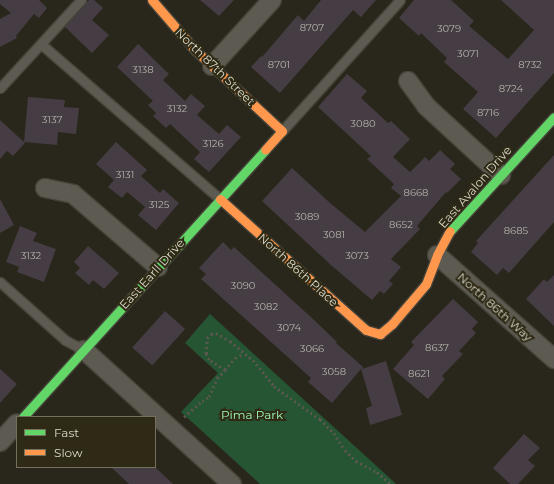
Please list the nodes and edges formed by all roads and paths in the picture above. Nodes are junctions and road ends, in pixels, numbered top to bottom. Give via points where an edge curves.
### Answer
1 (81, 0) edge
2 (152, 0) edge
3 (272, 0) edge
4 (400, 0) edge
5 (40, 44) junction
6 (212, 66) junction
7 (408, 81) dead end
8 (0, 88) edge
9 (554, 117) edge
10 (282, 131) junction
11 (501, 175) junction
12 (45, 188) dead end
13 (220, 199) junction
14 (436, 255) junction
15 (158, 267) junction
16 (0, 282) edge
17 (380, 334) joint
18 (84, 350) junction
19 (244, 354) junction
20 (554, 359) edge
21 (225, 370) junction
22 (24, 416) edge
23 (184, 417) dead end
24 (16, 424) edge
25 (0, 442) edge
26 (232, 484) edge
27 (391, 484) edge

1 - 5 lane
2 - 6 street, North 87th Street via 180,34
3 - 6 street
4 - 10 lane
5 - 8 lane
5 - 13 lane
6 - 10 street, North 87th Street
7 - 11 street via 426,106
9 - 11 street, East Avalon Drive
10 - 13 street, East Earll Drive
11 - 14 street, East Avalon Drive via 449,232
12 - 15 street via 73,194
13 - 15 street, East Earll Drive
13 - 17 street, North 86th Place via 366,330
14 - 17 street, East Avalon Drive via 426,284 392,324
14 - 20 street, North 86th Way
15 - 18 street, East Earll Drive
16 - 18 lane via 66,340
18 - 22 street, East Earll Drive
18 - 26 street
19 - 21 path via 235,358
19 - 21 path via 222,335 211,334 207,338 206,354 209,360
19 - 27 path via 263,371 274,386 330,428 356,461 377,472
21 - 23 path via 217,378 209,397 202,400
24 - 25 street

